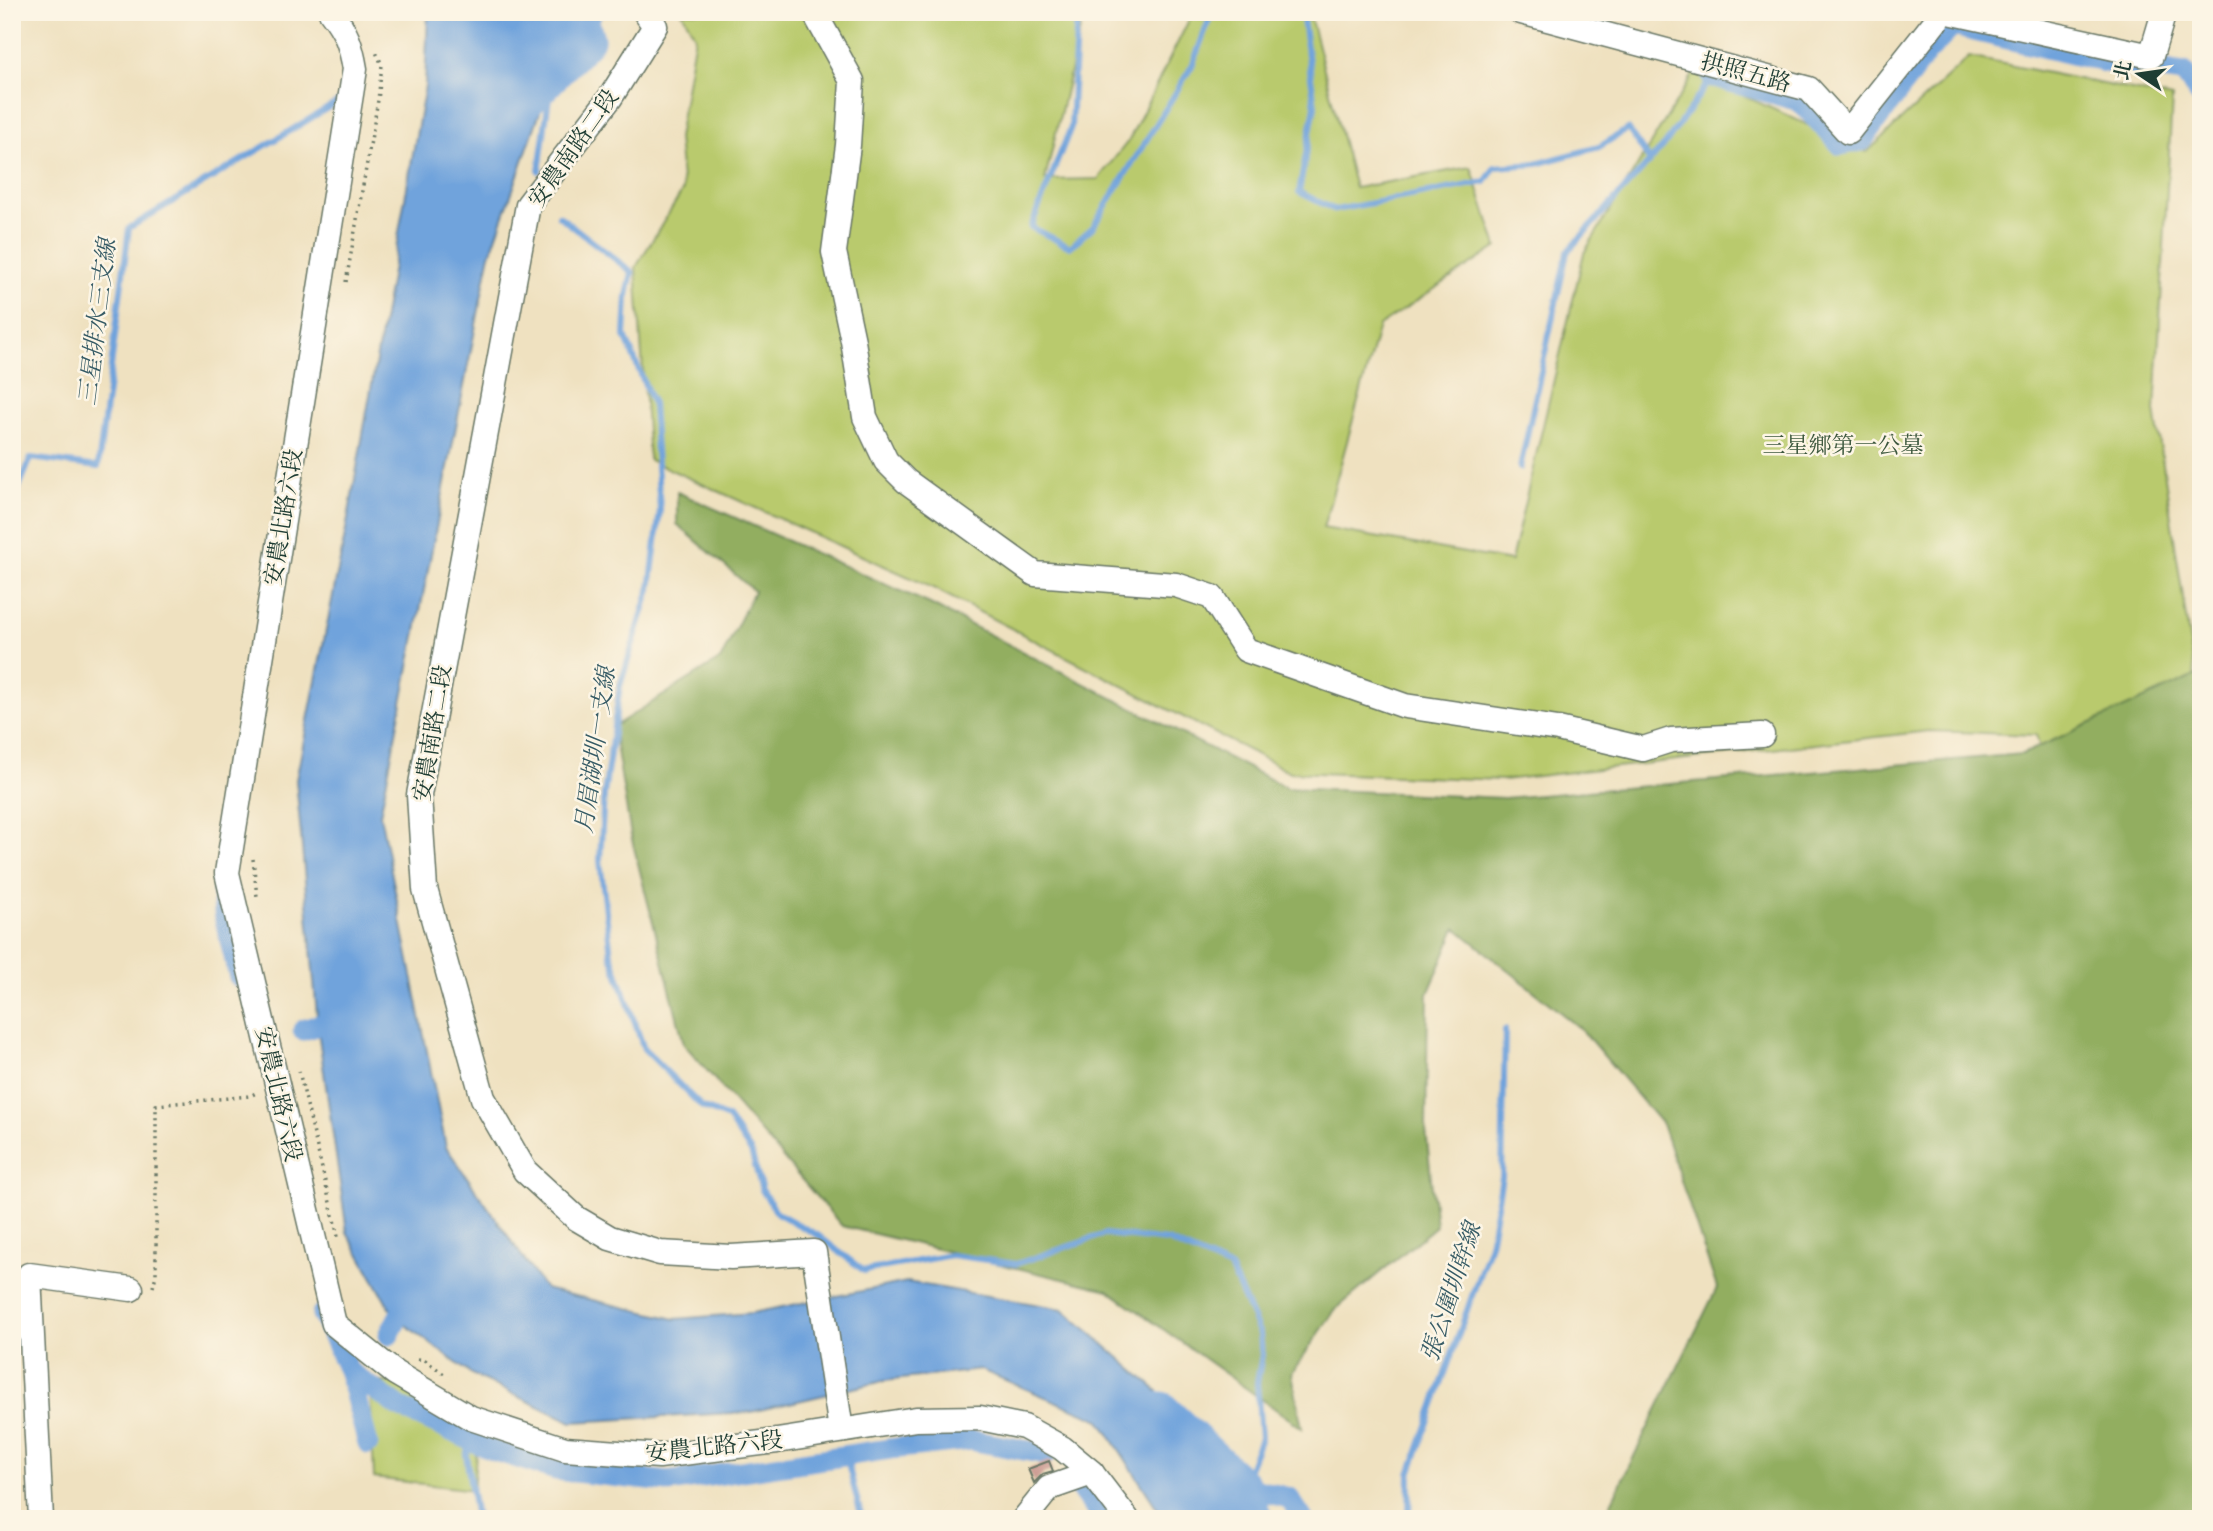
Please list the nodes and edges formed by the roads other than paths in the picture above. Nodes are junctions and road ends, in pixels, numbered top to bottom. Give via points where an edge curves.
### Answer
1 (331, 12) edge
2 (645, 12) edge
3 (814, 12) edge
4 (1521, 12) edge
5 (1943, 12) edge
6 (1949, 12) edge
7 (2164, 12) edge
8 (1762, 735) dead end
9 (131, 1289) road end
10 (23, 1392) edge
11 (841, 1430) junction
12 (1092, 1474) junction
13 (41, 1519) edge
14 (1024, 1519) edge
15 (1127, 1519) edge

1 - 11 street, 安農北路六段 via 351,44 355,69 226,873 334,1324 396,1373 471,1418 565,1449 659,1456
2 - 11 street, 安農南路二段 via 655,26 610,98 528,205 419,794 425,889 483,1098 525,1171 576,1218 610,1238 660,1253 731,1256 814,1251
3 - 8 street via 852,82 834,252 865,417 886,461 906,481 1035,574 1176,585 1212,597 1246,650 1405,706 1558,729 1643,749 1671,740
4 - 5 street, 拱照五路 via 1809,89 1848,132
6 - 7 street via 2151,56
9 - 10 street via 29,1275
10 - 13 street
11 - 12 street, 安農北路六段 via 916,1419 980,1418 1024,1427 1062,1448
12 - 14 street via 1049,1488
12 - 15 street, 安農北路六段

